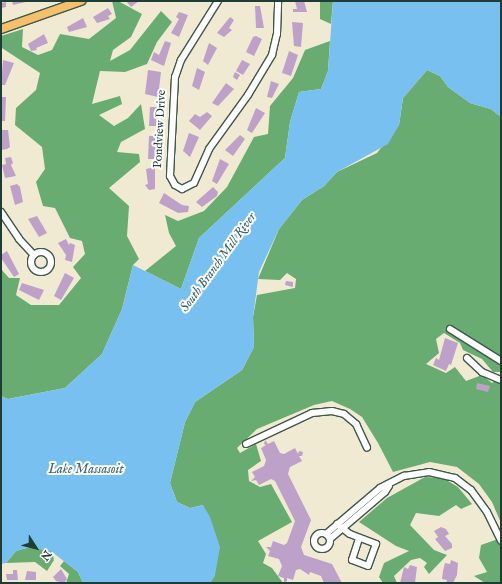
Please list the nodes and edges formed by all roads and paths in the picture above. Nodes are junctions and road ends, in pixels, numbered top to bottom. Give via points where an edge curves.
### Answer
1 (81, 1) edge
2 (218, 1) edge
3 (278, 1) edge
4 (63, 5) edge
5 (12, 25) junction
6 (1, 26) edge
7 (1, 29) edge
8 (1, 212) edge
9 (34, 255) dead end
10 (450, 329) dead end
11 (467, 358) dead end
12 (501, 361) edge
13 (501, 380) edge
14 (246, 444) dead end
15 (367, 448) dead end
16 (340, 526) junction
17 (328, 536) dead end
18 (359, 538) junction
19 (501, 541) edge

1 - 4 main road
2 - 3 street, Pondview Drive via 181,60 174,77 170,176 175,185 182,189 194,183 209,149 248,95 272,55 277,34
4 - 5 main road
5 - 6 main road
5 - 7 main road
8 - 9 street via 19,239
10 - 12 street
11 - 13 street via 482,372
14 - 15 street via 312,413 332,411 344,414 356,424
16 - 17 street
16 - 18 street
16 - 19 street via 404,476 422,472 438,473 455,478 477,498
18 - 18 street via 376,544 368,566 352,560

